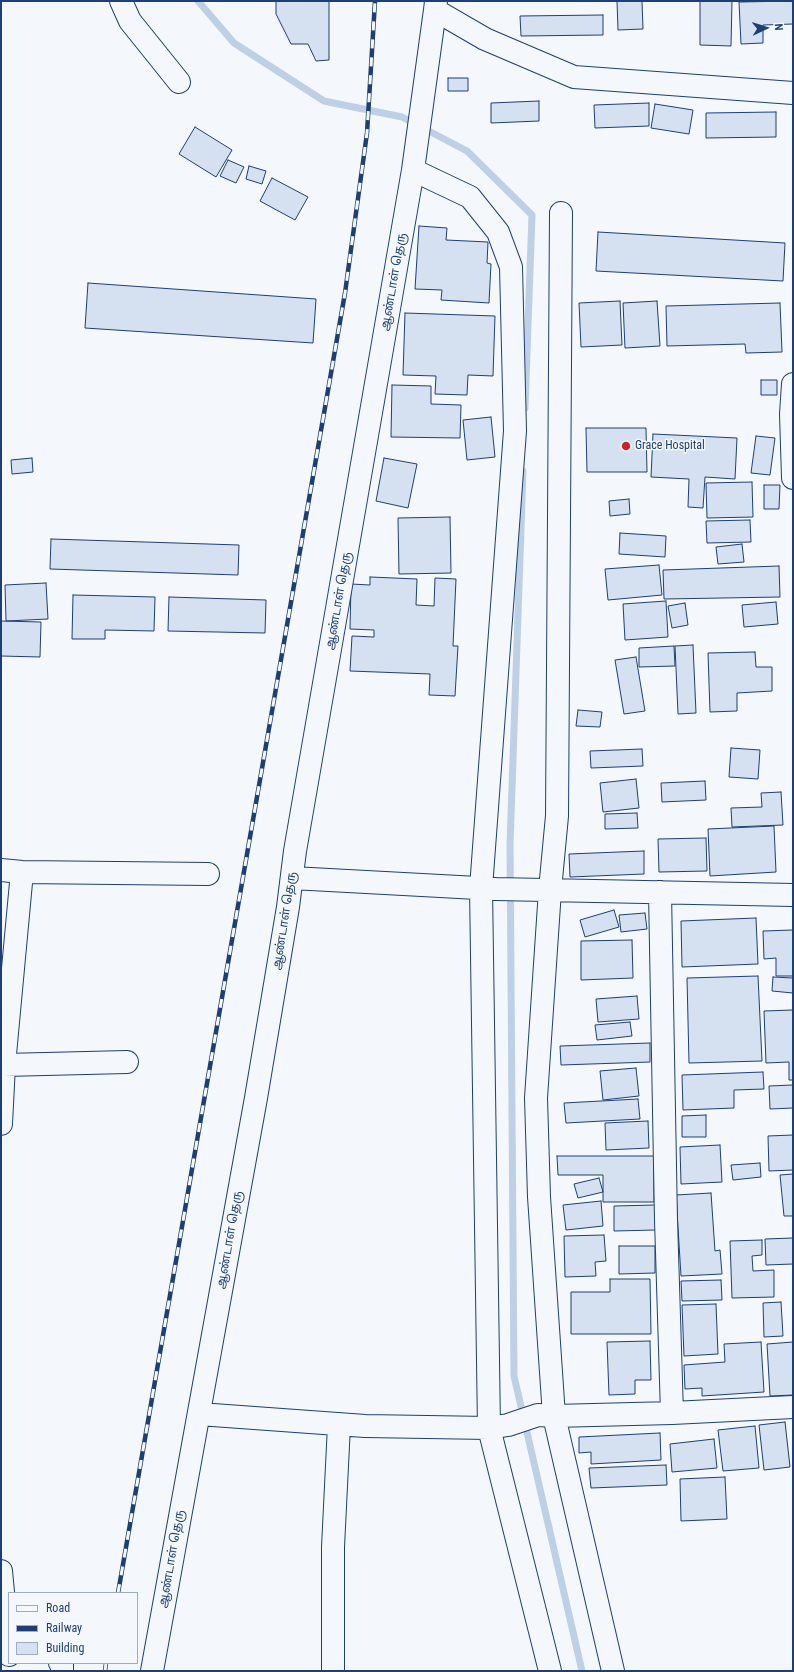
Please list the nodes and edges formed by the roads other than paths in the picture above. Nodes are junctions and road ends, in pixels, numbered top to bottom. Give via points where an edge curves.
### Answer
1 (121, 1) edge
2 (436, 6) edge
3 (179, 82) dead end
4 (793, 94) edge
5 (413, 170) junction
6 (561, 213) dead end
7 (793, 384) edge
8 (792, 414) edge
9 (793, 478) edge
10 (1, 870) edge
11 (22, 872) junction
12 (208, 874) dead end
13 (292, 878) junction
14 (489, 889) junction
15 (550, 890) junction
16 (660, 892) junction
17 (793, 895) edge
18 (127, 1062) dead end
19 (4, 1064) junction
20 (1, 1124) edge
21 (793, 1407) edge
22 (672, 1413) junction
23 (199, 1414) junction
24 (546, 1416) junction
25 (339, 1425) junction
26 (498, 1426) junction
27 (1, 1571) edge
28 (8, 1644) edge
29 (152, 1671) edge
30 (333, 1671) edge
31 (550, 1671) edge
32 (613, 1671) edge

1 - 3 street via 130,21
2 - 4 street via 485,39 574,77
2 - 5 street, ஆண்டாள் தெரு
5 - 13 street, ஆண்டாள் தெரு
5 - 14 street via 470,197 498,232 511,267 515,431
6 - 15 street via 557,816
7 - 8 street
8 - 9 street
10 - 11 street
11 - 12 street
11 - 19 street
13 - 14 street
13 - 23 street, ஆண்டாள் தெரு via 256,1098
14 - 15 street
14 - 26 street
15 - 16 street
15 - 24 street via 536,1098
16 - 17 street
16 - 22 street
18 - 19 street
19 - 20 street
21 - 22 street
22 - 24 street
23 - 25 street
23 - 29 street, ஆண்டாள் தெரு
24 - 26 street
24 - 32 street
25 - 26 street
25 - 30 street via 332,1547
26 - 31 street
27 - 28 street

